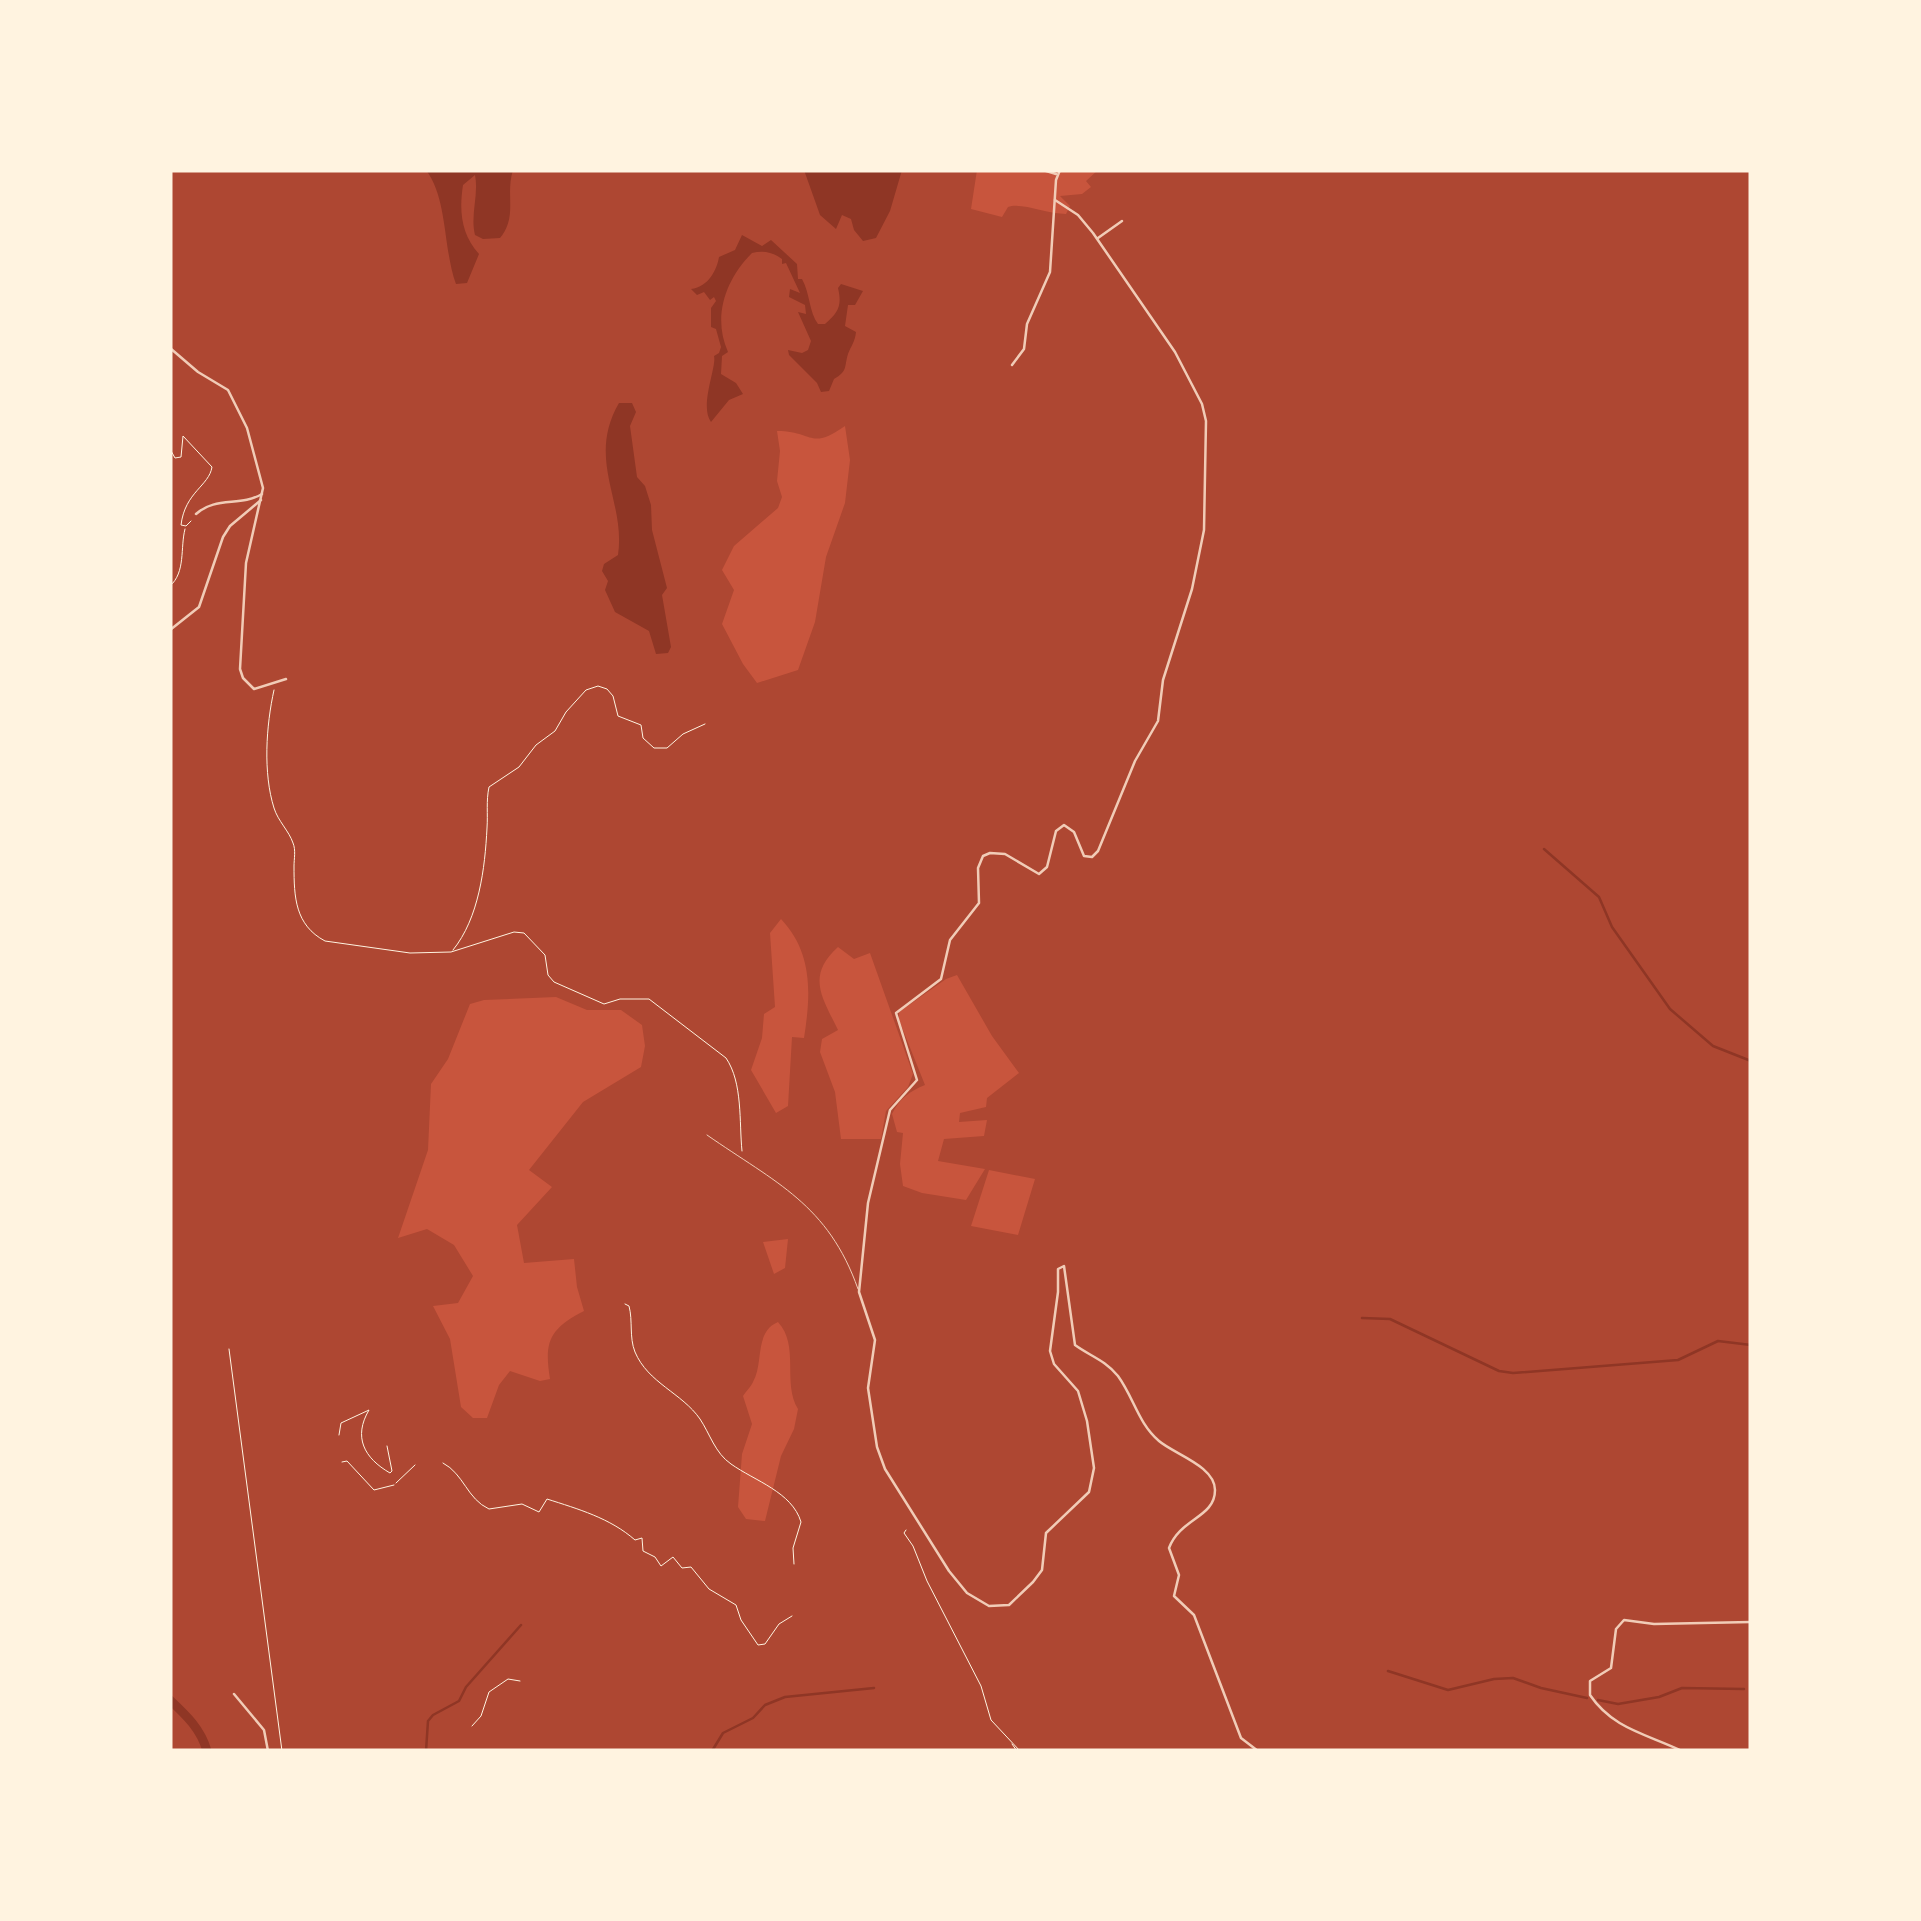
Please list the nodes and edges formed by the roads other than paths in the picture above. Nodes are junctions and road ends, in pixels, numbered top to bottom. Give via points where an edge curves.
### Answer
1 (1044, 170) edge
2 (1059, 172) edge
3 (1055, 200) junction
4 (1122, 221) dead end
5 (1097, 239) junction
6 (170, 348) edge
7 (1012, 365) dead end
8 (263, 496) junction
9 (196, 514) road end
10 (170, 630) edge
11 (286, 679) dead end
12 (707, 1134) dead end
13 (859, 1292) junction
14 (1751, 1622) edge
15 (234, 1694) dead end
16 (268, 1751) edge
17 (1258, 1751) edge
18 (1682, 1751) edge

1 - 2 street
2 - 3 street
3 - 5 street
3 - 7 street via 1050,272 1027,324 1024,350
4 - 5 street
5 - 13 street via 1176,352 1204,412 1204,530 1192,588 1158,721 1134,760 1098,852 1084,856 1064,825 1039,874 1006,854 983,856 979,903 950,940 941,978 896,1013 917,1080 890,1110 868,1203
6 - 8 street via 228,390 247,428
8 - 9 street via 216,502
8 - 10 street via 230,526 199,607
8 - 11 street via 246,563 240,670 254,689
12 - 13 lane via 810,1207 841,1250
13 - 17 street via 875,1340 868,1388 885,1469 966,1593 999,1608 1022,1596 1042,1570 1046,1533 1088,1492 1094,1468 1078,1391 1050,1350 1056,1274 1064,1266 1075,1345 1118,1377 1142,1424 1161,1444 1213,1482 1210,1506 1171,1543 1179,1575 1174,1596 1194,1615 1241,1738
14 - 18 street via 1628,1619 1616,1629 1612,1668 1590,1680 1590,1695 1632,1732
15 - 16 street via 264,1730

